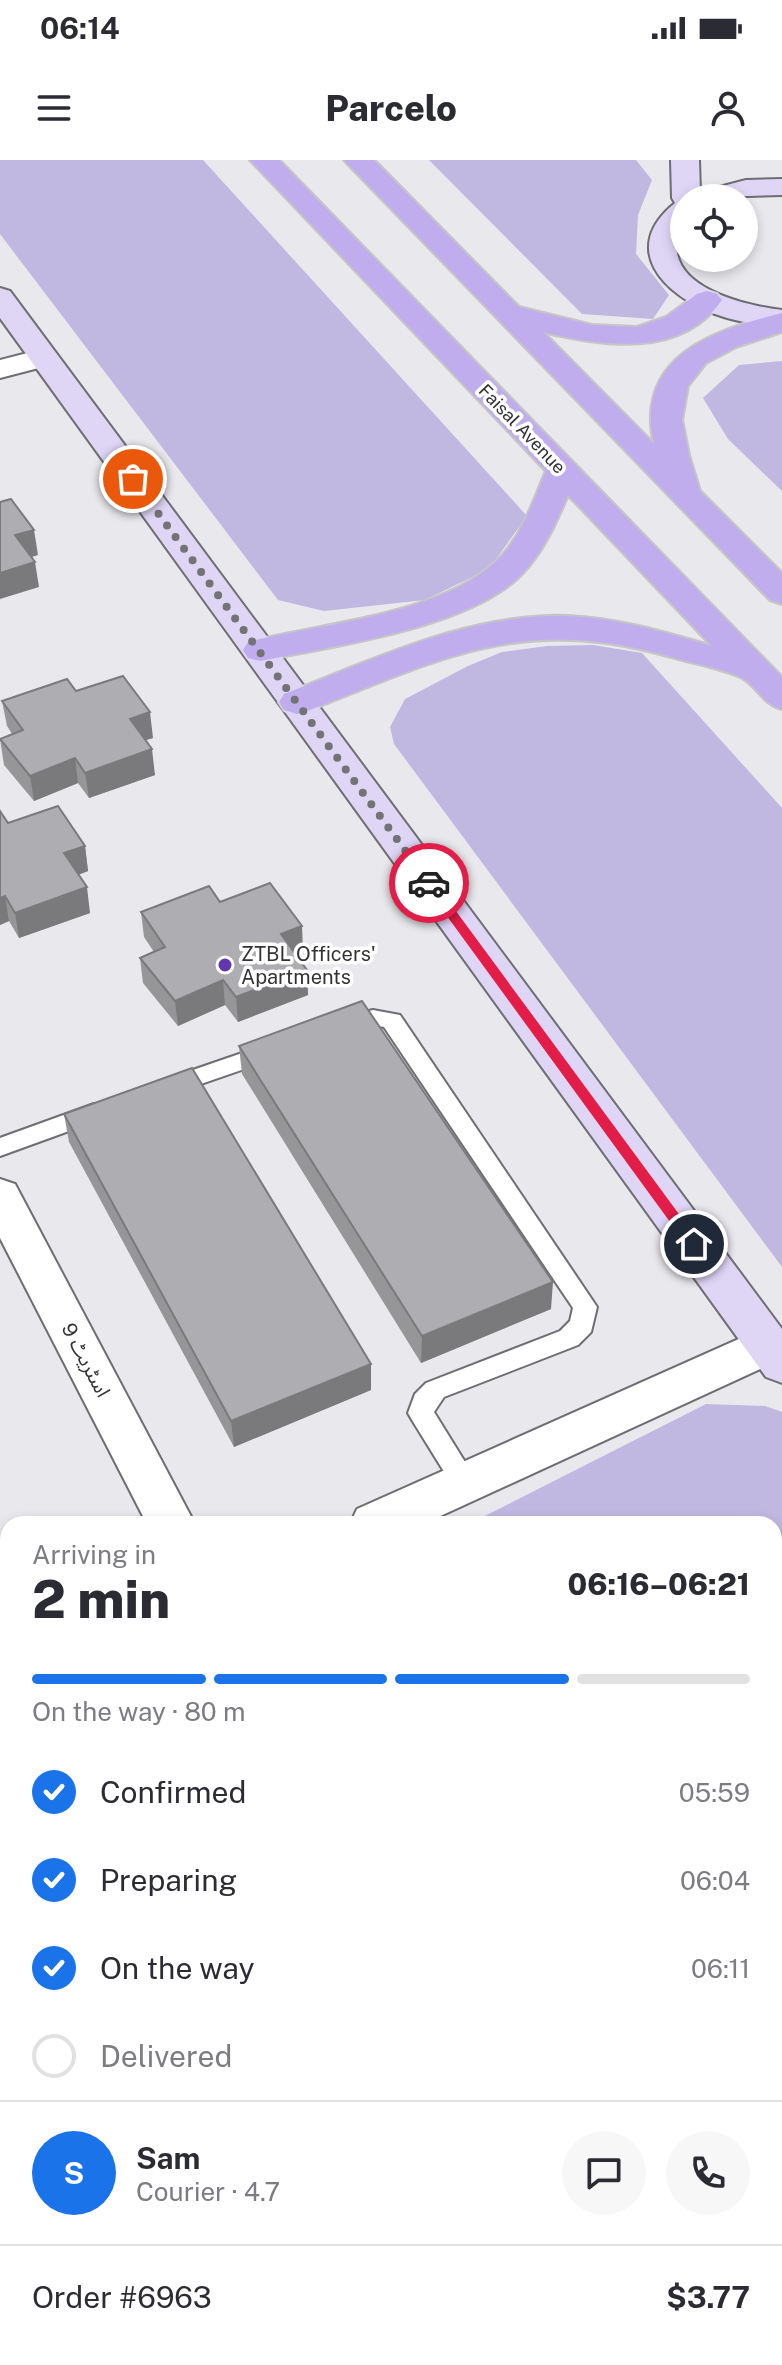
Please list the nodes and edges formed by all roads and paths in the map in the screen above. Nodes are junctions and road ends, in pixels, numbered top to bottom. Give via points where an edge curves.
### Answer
1 (264, 160) edge
2 (358, 160) edge
3 (685, 160) edge
4 (737, 166) dead end
5 (686, 184) edge
6 (782, 184) edge
7 (758, 187) edge
8 (670, 224) edge
9 (670, 268) edge
10 (672, 272) edge
11 (0, 297) edge
12 (707, 300) junction
13 (506, 313) junction
14 (782, 321) edge
15 (43, 358) junction
16 (0, 369) edge
17 (562, 471) junction
18 (689, 501) junction
19 (782, 593) edge
20 (260, 650) junction
21 (755, 670) junction
22 (782, 698) edge
23 (297, 702) junction
24 (323, 1032) edge
25 (294, 1043) edge
26 (147, 1095) edge
27 (117, 1105) edge
28 (0, 1147) edge
29 (0, 1196) edge
30 (775, 1354) edge
31 (465, 1483) junction
32 (167, 1516) edge
33 (392, 1516) edge

1 - 17 main road, Faisal Avenue
2 - 13 main road
3 - 5 street
4 - 6 street
6 - 7 street
8 - 9 street via 661,253
10 - 12 street
11 - 15 street
12 - 13 main road via 676,324 648,334 590,333
12 - 14 street
13 - 18 main road
14 - 18 main road via 695,357 679,376 666,406 666,431
15 - 16 street
15 - 20 street
17 - 20 main road via 536,534 508,569 469,596 380,624
17 - 21 main road, Faisal Avenue
18 - 19 main road
20 - 23 street
21 - 22 main road, Faisal Avenue
21 - 23 main road via 608,631 541,628 473,637
23 - 30 street
24 - 31 lane via 367,1017 392,1021 585,1307 582,1325 569,1338 435,1390 424,1401 421,1413
25 - 26 lane
27 - 28 lane
29 - 32 street, اسٹریٹ 9
30 - 31 street
31 - 33 street

